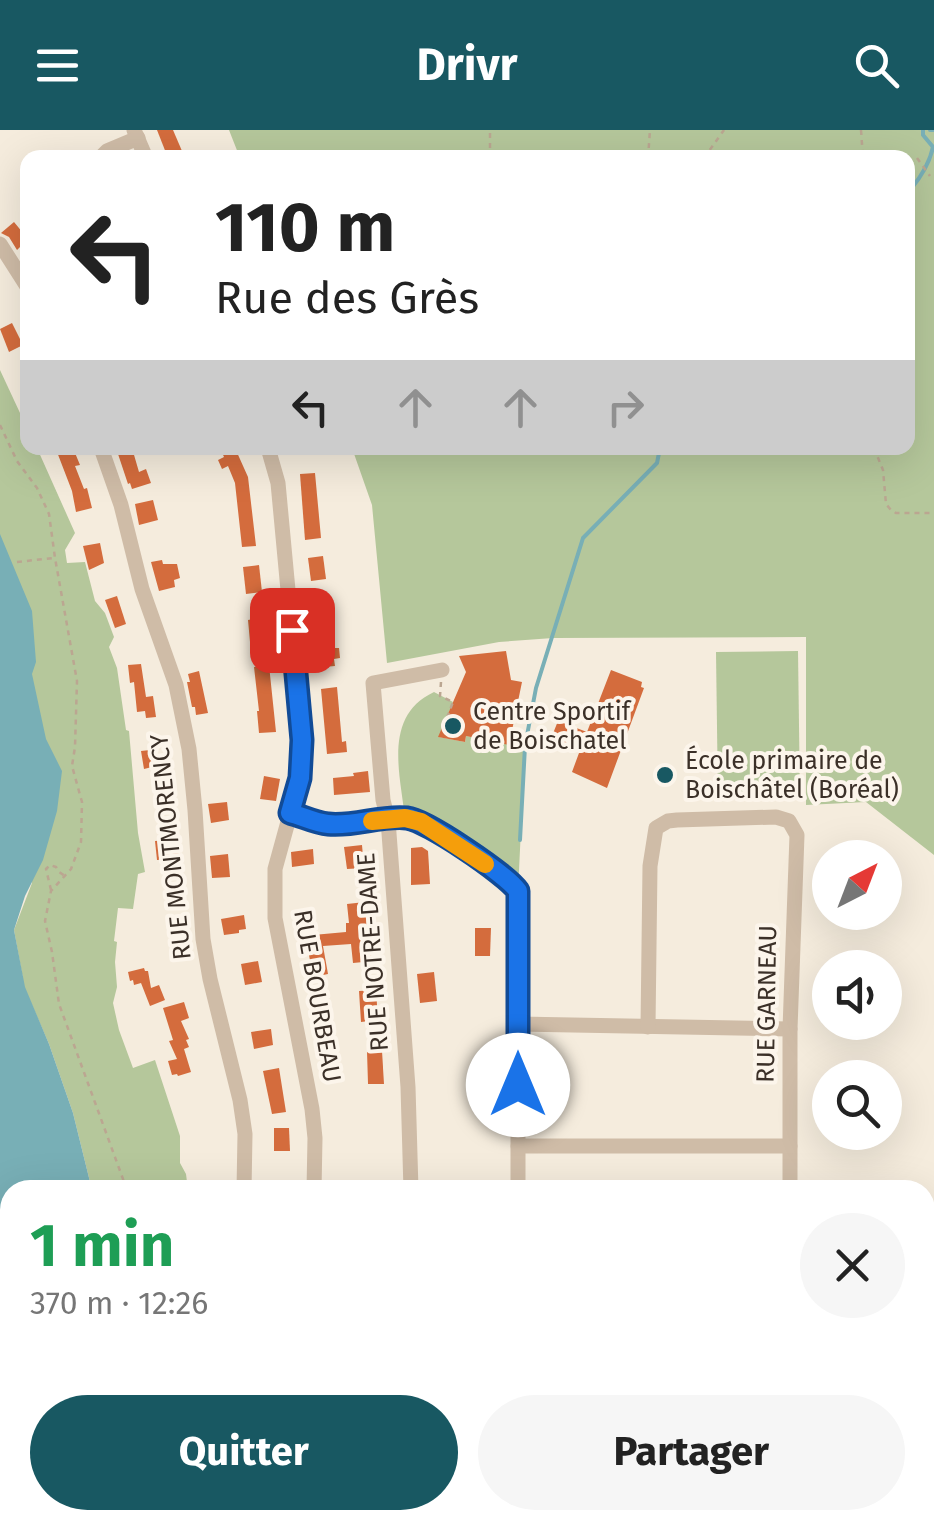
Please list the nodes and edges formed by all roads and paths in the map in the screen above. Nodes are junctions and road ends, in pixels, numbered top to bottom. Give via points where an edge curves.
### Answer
1 (136, 134) edge
2 (109, 150) edge
3 (917, 158) dead end
4 (930, 176) dead end
5 (0, 244) edge
6 (20, 275) edge
7 (0, 425) edge
8 (104, 455) edge
9 (270, 455) edge
10 (877, 455) edge
11 (934, 513) edge
12 (54, 558) junction
13 (17, 562) dead end
14 (442, 670) joint
15 (446, 720) dead end
16 (290, 813) junction
17 (388, 820) junction
18 (65, 876) junction
19 (52, 891) junction
20 (518, 1024) junction
21 (648, 1026) junction
22 (790, 1029) junction
23 (518, 1146) junction
24 (790, 1146) junction
25 (123, 1180) edge
26 (244, 1180) edge
27 (314, 1180) edge
28 (411, 1180) edge
29 (518, 1180) edge
30 (790, 1180) edge

1 - 2 street
3 - 4 path
5 - 6 street
7 - 12 path via 49,514
8 - 26 street, RUE MONTMORENCY via 186,733 203,939 240,1100
9 - 16 street via 302,740
10 - 11 path via 891,510
12 - 13 path
12 - 18 path via 77,681 72,766 82,802 80,842
14 - 15 path via 440,696 453,702
14 - 17 street via 373,683
16 - 17 street, RUE NOTRE-DAME via 328,824
16 - 27 street, RUE BOURBEAU via 275,869 275,918 312,1108
17 - 20 street via 421,822 518,891
17 - 28 street, RUE NOTRE-DAME
18 - 19 path
18 - 19 path via 56,867 46,869
19 - 25 path via 44,921 59,1004
20 - 21 street
20 - 23 street
21 - 22 street
21 - 22 street, RUE GARNEAU via 656,828 677,820 776,817 788,821 796,835
22 - 24 street, RUE GARNEAU
23 - 24 street
23 - 29 street
24 - 30 street, RUE GARNEAU

